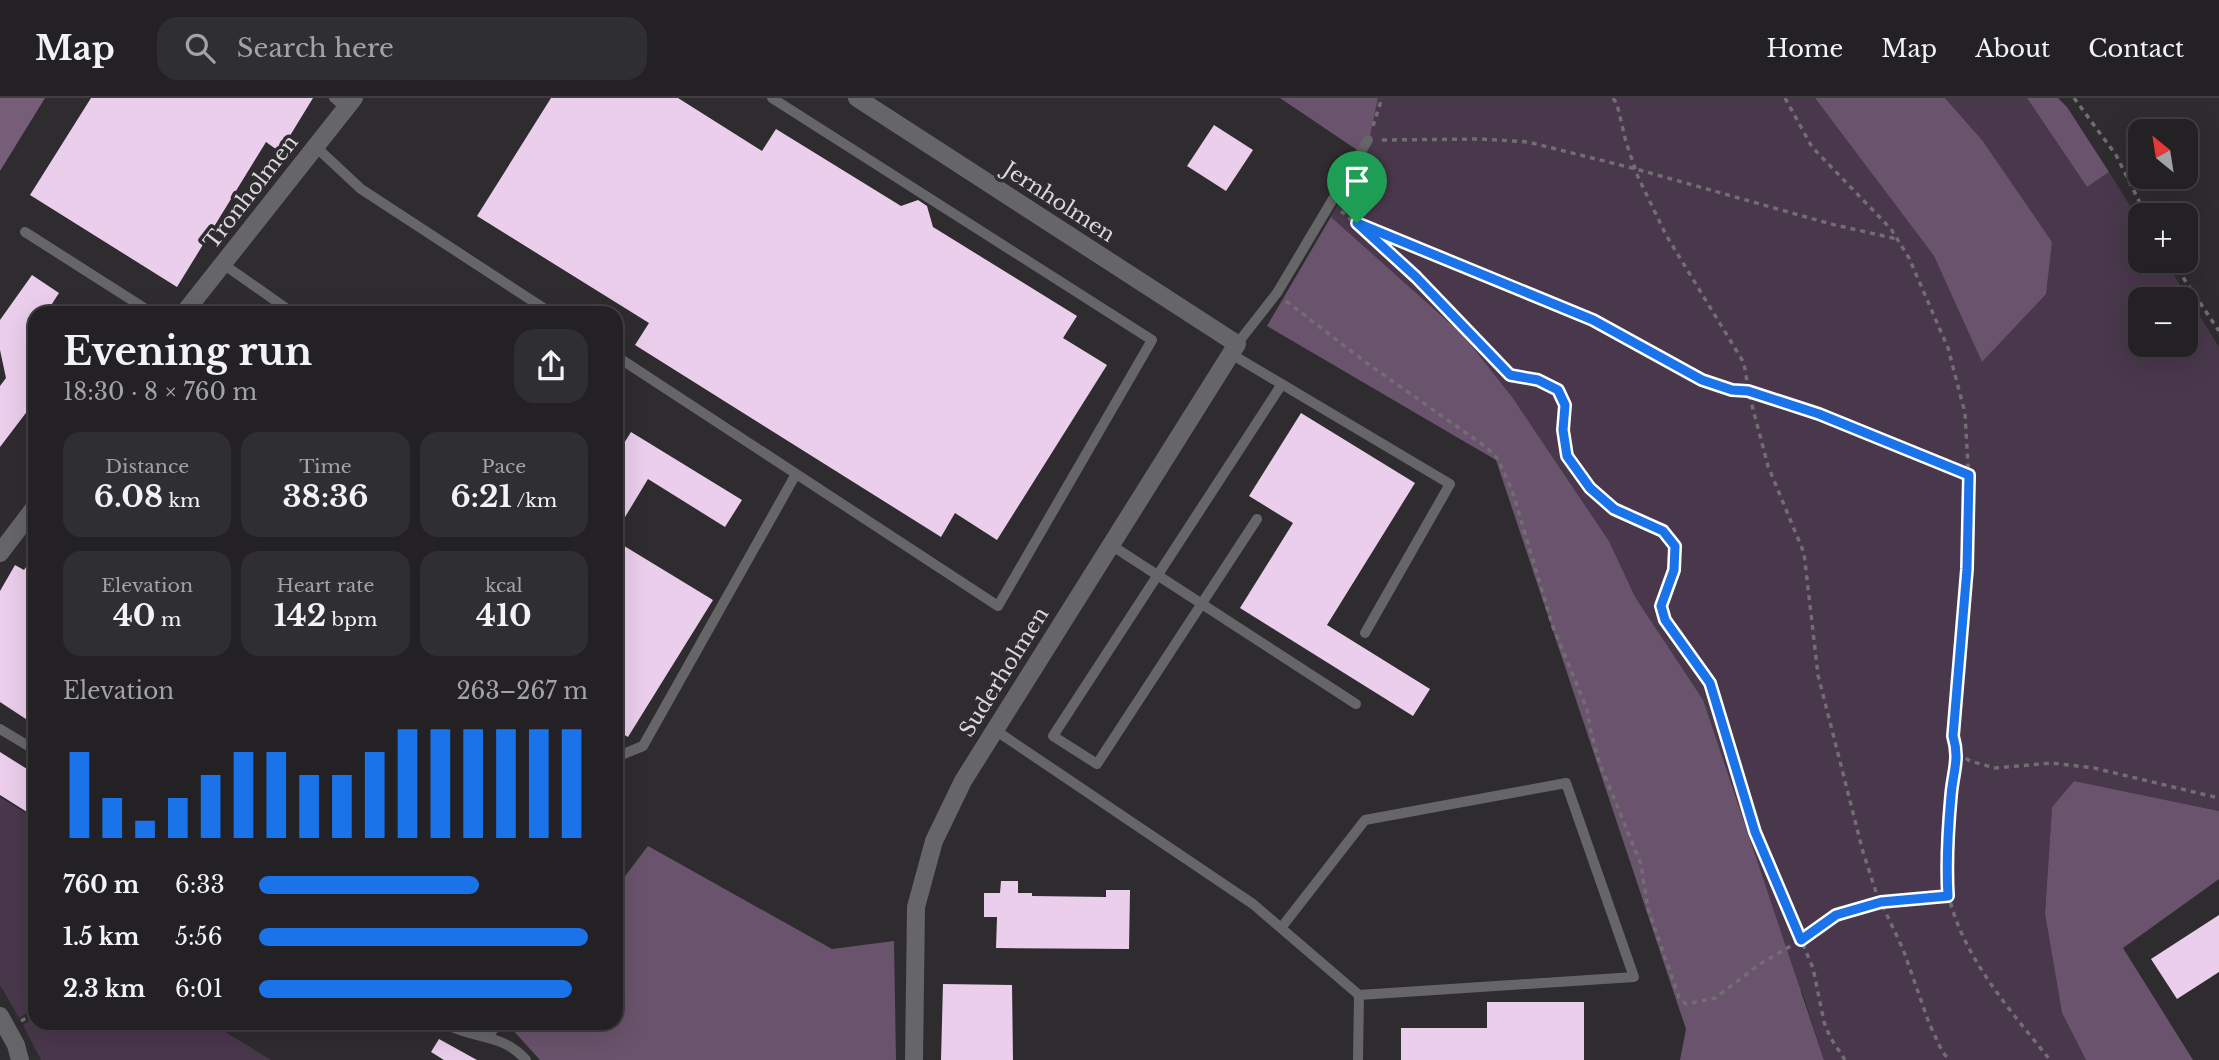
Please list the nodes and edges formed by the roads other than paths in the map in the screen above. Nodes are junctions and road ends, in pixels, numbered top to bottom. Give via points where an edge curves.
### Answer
1 (772, 98) edge
2 (857, 98) edge
3 (345, 101) edge
4 (1368, 140) road end
5 (316, 147) junction
6 (25, 232) dead end
7 (223, 264) junction
8 (141, 306) edge
9 (190, 306) edge
10 (283, 306) edge
11 (540, 306) edge
12 (1234, 349) junction
13 (623, 361) edge
14 (1282, 384) junction
15 (796, 474) junction
16 (28, 516) edge
17 (1256, 519) dead end
18 (1111, 545) junction
19 (0, 553) edge
20 (1158, 576) junction
21 (1201, 604) junction
22 (1364, 633) dead end
23 (1356, 705) dead end
24 (0, 729) edge
25 (995, 730) junction
26 (28, 746) edge
27 (623, 754) edge
28 (1281, 928) junction
29 (1359, 995) junction
30 (0, 1016) edge
31 (457, 1030) edge
32 (492, 1030) edge
33 (488, 1037) junction
34 (20, 1060) edge
35 (526, 1060) edge
36 (914, 1060) edge
37 (1358, 1060) edge

1 - 15 lane via 1152,340 998,606
2 - 12 street, Jernholmen
3 - 5 street, Tronholmen
4 - 12 lane via 1277,293
5 - 7 street, Tronholmen
5 - 11 lane via 361,189
6 - 8 lane
7 - 9 street, Tronholmen
7 - 10 lane
12 - 14 lane
12 - 18 street, Suderholmen
13 - 15 lane
14 - 20 lane
14 - 22 lane via 1450,484
15 - 27 lane via 643,746
16 - 19 street
17 - 21 lane
18 - 20 lane
18 - 25 street, Suderholmen
20 - 21 lane
20 - 21 lane via 1053,736 1097,764
21 - 23 lane
24 - 26 lane
25 - 28 lane via 1253,904
25 - 36 street, Suderholmen via 934,841 916,907
28 - 29 lane
28 - 29 lane via 1365,820 1566,783 1634,976
29 - 37 lane
30 - 34 street
31 - 33 lane
32 - 33 lane
33 - 35 lane via 502,1041

